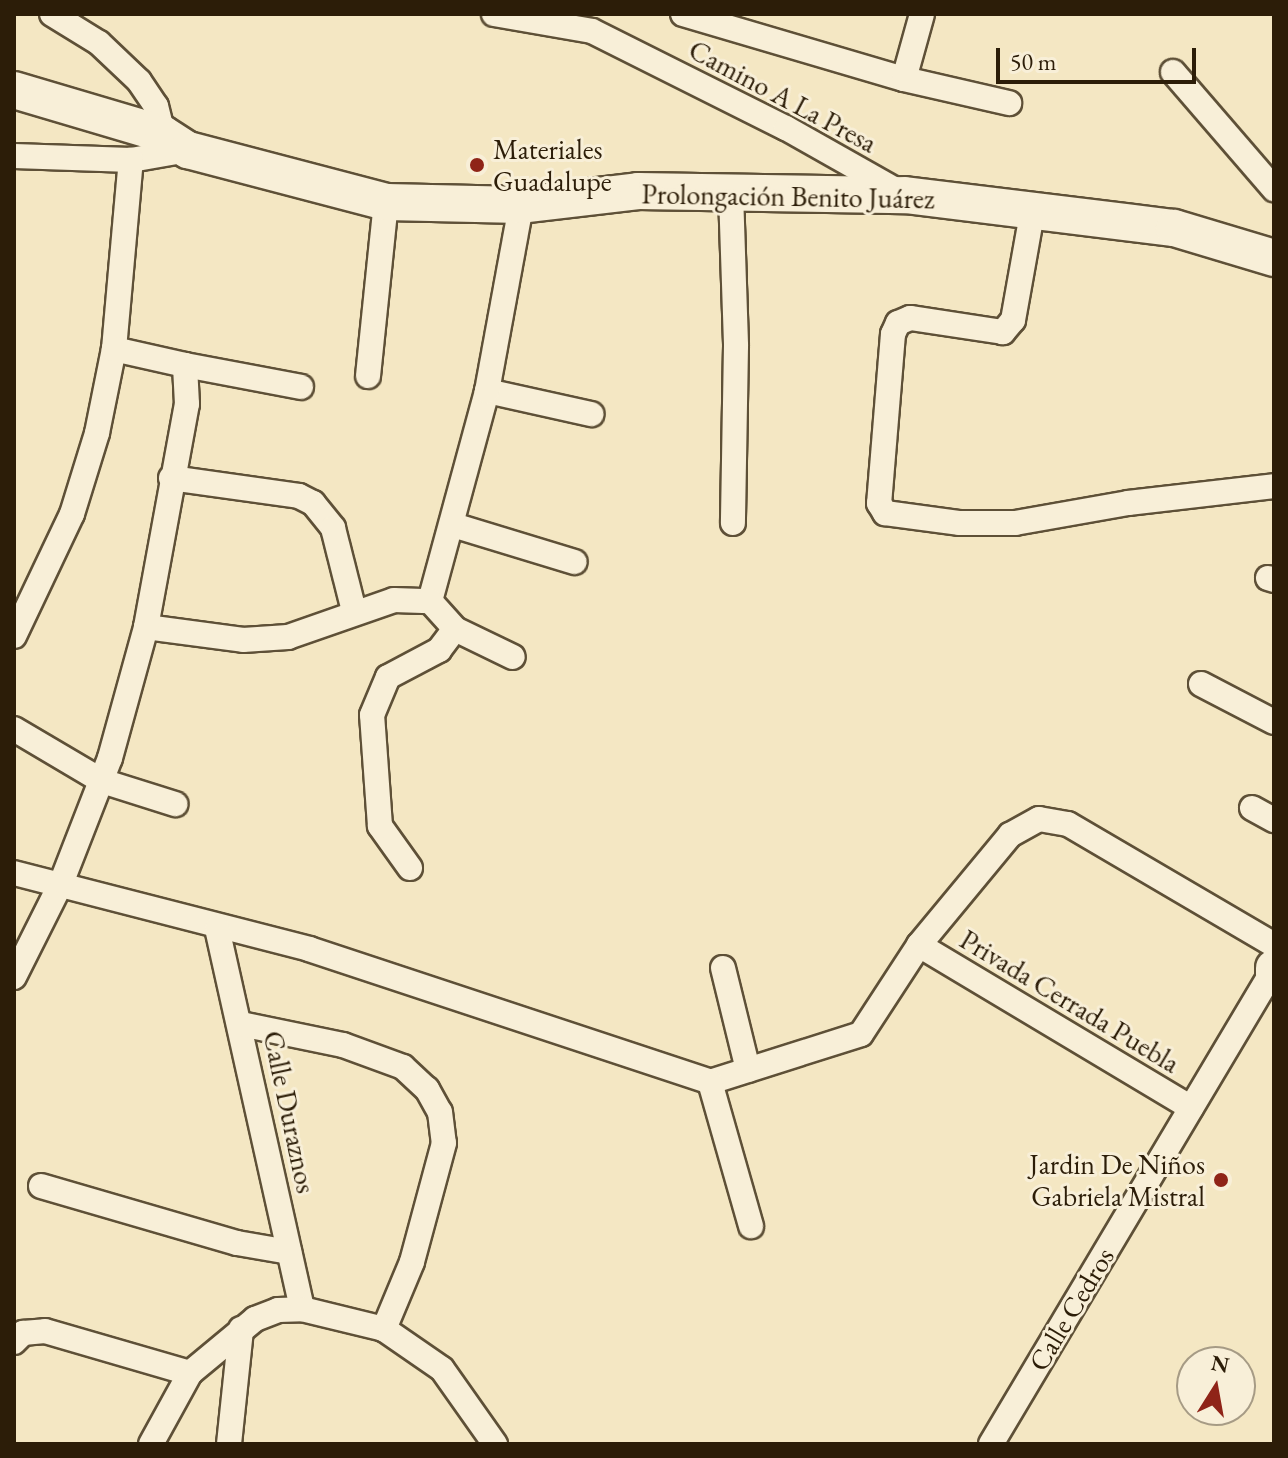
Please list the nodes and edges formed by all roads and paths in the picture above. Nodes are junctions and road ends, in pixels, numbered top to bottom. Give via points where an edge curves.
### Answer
1 (52, 14) edge
2 (494, 14) edge
3 (683, 14) edge
4 (922, 14) edge
5 (585, 23) edge
6 (1173, 72) dead end
7 (904, 79) junction
8 (14, 90) edge
9 (1009, 103) dead end
10 (175, 142) junction
11 (14, 156) edge
12 (131, 160) junction
13 (1274, 189) edge
14 (731, 193) junction
15 (905, 195) junction
16 (386, 202) junction
17 (521, 205) junction
18 (1033, 208) junction
19 (1274, 258) edge
20 (114, 349) junction
21 (185, 365) junction
22 (368, 376) dead end
23 (301, 387) dead end
24 (487, 391) junction
25 (591, 414) dead end
26 (171, 478) junction
27 (1274, 486) edge
28 (733, 523) dead end
29 (453, 525) junction
30 (575, 562) dead end
31 (430, 601) junction
32 (354, 611) junction
33 (146, 627) junction
34 (455, 629) junction
35 (14, 636) edge
36 (513, 657) dead end
37 (1201, 684) dead end
38 (1274, 722) edge
39 (14, 729) edge
40 (102, 781) junction
41 (175, 804) dead end
42 (1252, 808) dead end
43 (1274, 820) edge
44 (410, 868) dead end
45 (14, 873) edge
46 (62, 881) junction
47 (217, 928) junction
48 (919, 945) junction
49 (1273, 965) edge
50 (723, 968) dead end
51 (14, 977) edge
52 (241, 1024) junction
53 (748, 1070) junction
54 (710, 1082) junction
55 (1191, 1108) junction
56 (41, 1186) dead end
57 (751, 1226) dead end
58 (289, 1252) junction
59 (302, 1309) junction
60 (241, 1329) junction
61 (384, 1329) junction
62 (18, 1338) edge
63 (190, 1373) junction
64 (151, 1444) edge
65 (229, 1444) edge
66 (495, 1444) edge
67 (991, 1444) edge

1 - 10 street via 99,43 139,81
2 - 5 street, Camino A La Presa
3 - 7 street
4 - 7 street
5 - 15 street, Camino A La Presa
6 - 13 street
7 - 9 street
8 - 10 street, Prolongación Benito Juárez
10 - 12 street
10 - 16 street, Prolongación Benito Juárez
11 - 12 street
12 - 20 street
14 - 15 street, Prolongación Benito Juárez
14 - 17 street, Prolongación Benito Juárez via 638,191
14 - 28 street via 736,346
15 - 18 street, Prolongación Benito Juárez
16 - 17 street, Prolongación Benito Juárez
16 - 22 street
17 - 24 street
18 - 19 street, Prolongación Benito Juárez via 1174,228
18 - 27 street via 1013,320 1003,332 910,318 898,323 879,503 885,513 1015,523
20 - 21 street
20 - 35 street via 97,433 72,514
21 - 23 street
21 - 26 street via 187,404
24 - 25 street
24 - 29 street
26 - 32 street via 299,496 313,503 333,528
26 - 33 street
29 - 30 street
29 - 31 street
31 - 32 street via 394,600
31 - 34 street
32 - 33 street via 288,637 243,640
33 - 40 street
34 - 36 street
34 - 44 street via 439,650 388,677 372,715 380,826
37 - 38 street
39 - 40 street
40 - 41 street
40 - 46 street
42 - 43 street
45 - 46 street
46 - 47 street
46 - 51 street
47 - 52 street, Calle Duraznos
47 - 54 street via 309,949
48 - 49 street via 1010,835 1039,819 1068,824
48 - 53 street via 861,1034
48 - 55 street, Privada Cerrada Puebla
49 - 55 street, Calle Cedros
50 - 53 street
52 - 58 street, Calle Duraznos
52 - 61 street via 343,1045 403,1067 427,1089 440,1112 440,1158 412,1262
53 - 54 street
54 - 57 street
55 - 67 street, Calle Cedros
56 - 58 street via 237,1243
58 - 59 street, Calle Duraznos
59 - 60 street via 278,1310
59 - 61 street
60 - 63 street
60 - 65 street
61 - 66 street via 442,1369
62 - 63 street via 45,1331
63 - 64 street

